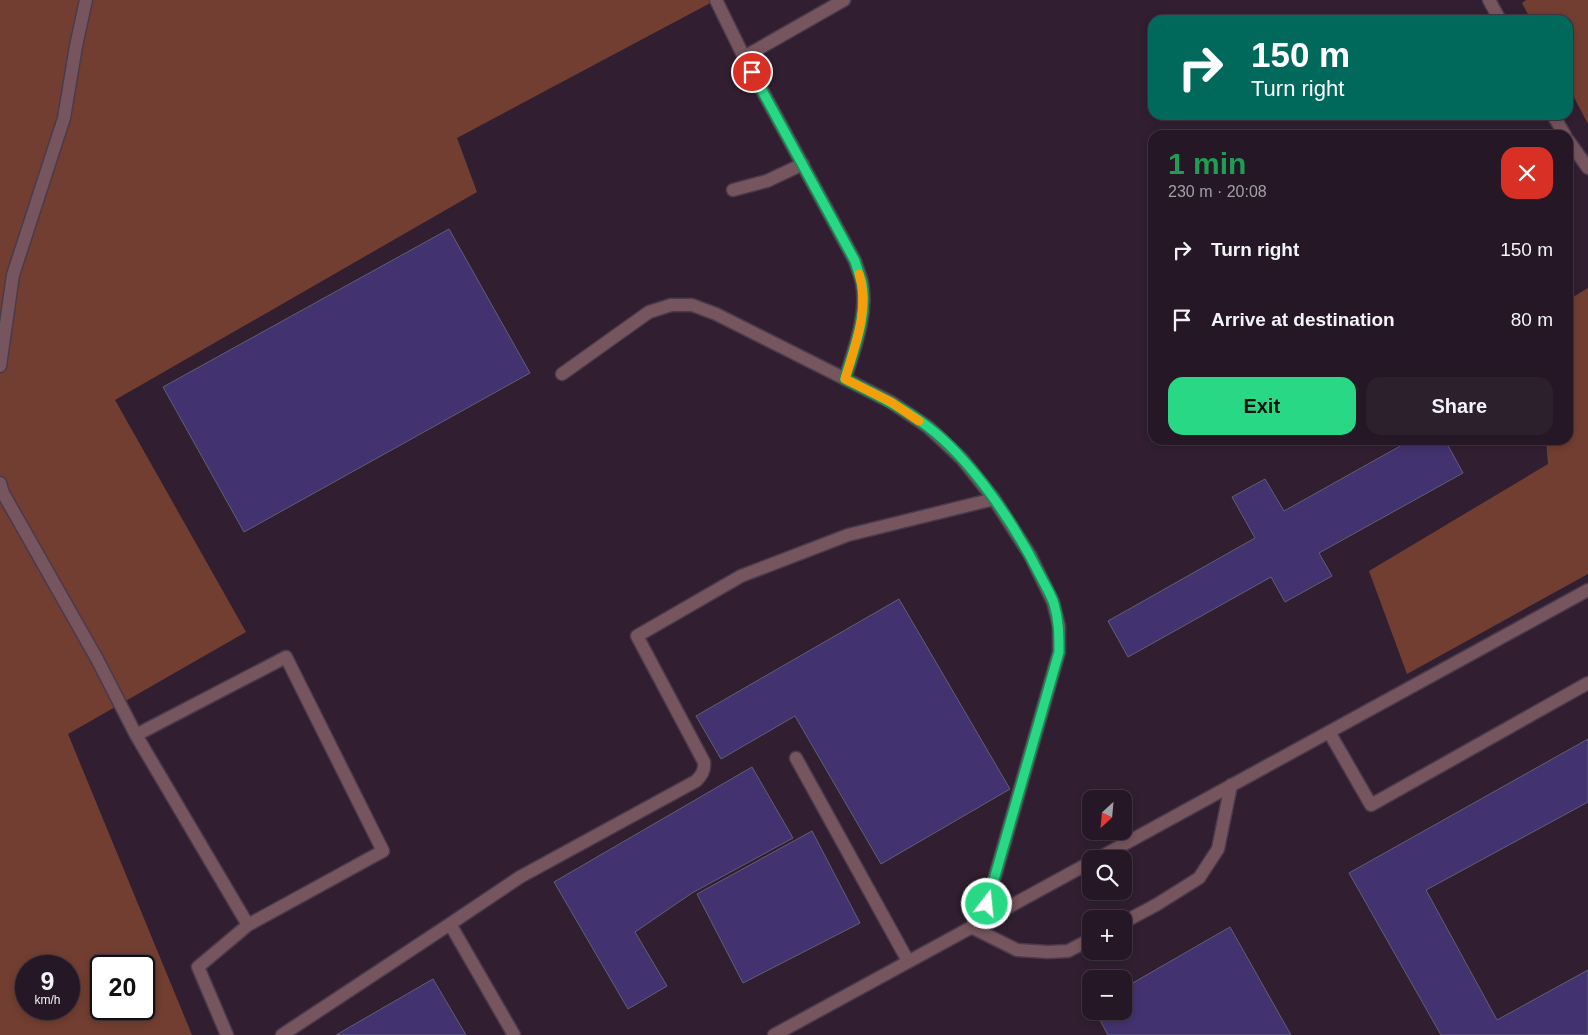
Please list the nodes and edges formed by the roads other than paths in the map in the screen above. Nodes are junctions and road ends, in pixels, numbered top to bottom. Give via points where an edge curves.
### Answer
1 (86, 0) edge
2 (716, 0) edge
3 (844, 0) edge
4 (1489, 0) edge
5 (1497, 15) edge
6 (744, 57) junction
7 (1573, 147) edge
8 (803, 164) junction
9 (1588, 168) edge
10 (733, 190) dead end
11 (0, 366) edge
12 (562, 374) dead end
13 (845, 379) junction
14 (0, 483) edge
15 (994, 499) junction
16 (1588, 590) edge
17 (1588, 683) edge
18 (1329, 732) junction
19 (136, 735) junction
20 (796, 758) dead end
21 (1231, 785) junction
22 (1113, 850) edge
23 (1082, 867) edge
24 (1132, 918) edge
25 (450, 924) junction
26 (248, 925) junction
27 (976, 925) junction
28 (1082, 944) edge
29 (908, 961) junction
30 (227, 1035) edge
31 (282, 1035) edge
32 (514, 1035) edge
33 (774, 1035) edge

1 - 11 lane via 64,118 13,275
2 - 6 lane
3 - 6 lane
4 - 5 lane
6 - 8 lane
7 - 9 lane
8 - 10 lane via 768,181
8 - 13 lane via 855,261 862,284 863,310
12 - 13 lane via 649,312 671,304 692,305 716,314
13 - 15 lane via 891,402 928,427 962,459
14 - 19 lane
15 - 25 lane via 848,535 741,576 637,636 704,762 702,773 696,781 520,877
15 - 27 lane via 1054,602 1059,626 1059,652
16 - 18 lane
17 - 18 lane via 1370,805
18 - 21 lane
19 - 26 lane
19 - 26 lane via 286,658 383,851
20 - 29 lane
21 - 22 lane
21 - 24 lane via 1218,849 1199,878
23 - 27 lane
25 - 31 lane
25 - 32 lane
26 - 30 lane via 198,967
27 - 28 lane via 1017,950 1068,951
27 - 29 lane
29 - 33 lane

